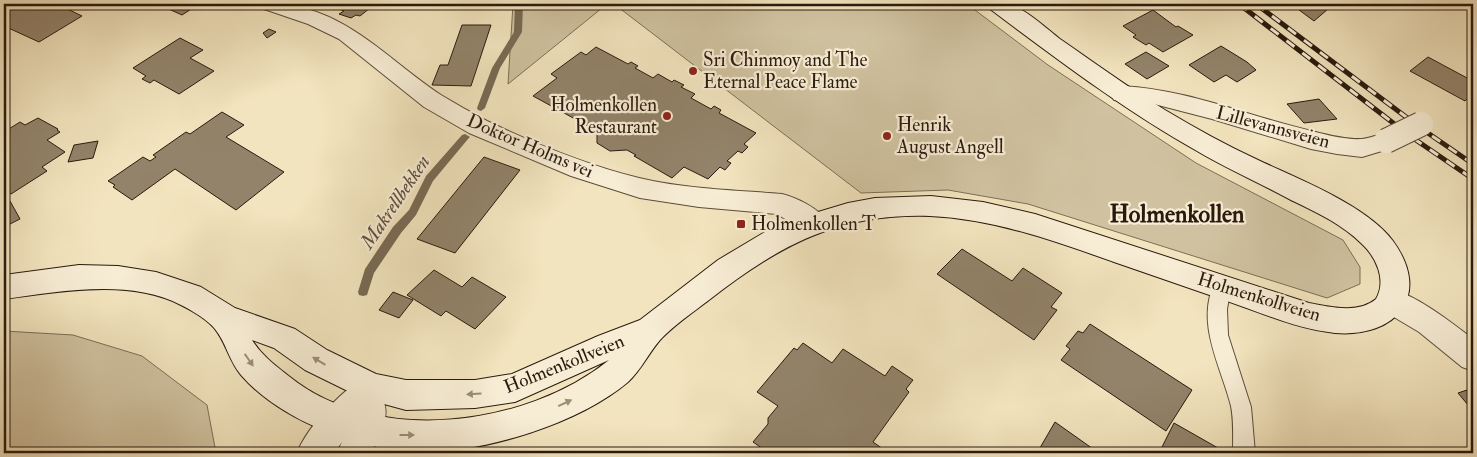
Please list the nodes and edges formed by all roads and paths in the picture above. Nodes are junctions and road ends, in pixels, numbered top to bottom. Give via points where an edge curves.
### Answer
1 (272, 4) edge
2 (998, 4) edge
3 (1122, 94) junction
4 (1421, 124) dead end
5 (813, 222) junction
6 (4, 287) edge
7 (1222, 287) junction
8 (1392, 300) junction
9 (225, 318) junction
10 (650, 330) junction
11 (1473, 356) edge
12 (373, 388) junction
13 (353, 434) edge
14 (314, 453) edge
15 (1244, 453) edge

1 - 5 main road, Doktor Holms vei via 348,34 433,101 516,144 640,188 782,204
2 - 3 main road
3 - 4 main road, Lillevannsveien, bridge via 1154,96 1311,140 1362,148 1386,141
3 - 8 main road via 1192,137 1322,203 1363,228 1388,255 1394,278
5 - 7 main road, Holmenkollveien via 879,208 945,207 983,212 1063,232
5 - 10 main road, Holmenkollveien via 760,247
6 - 9 main road, Holmenkollveien via 79,278 136,280 191,296
7 - 8 main road, Holmenkollveien via 1318,318 1336,320 1356,321 1380,314
7 - 15 lane via 1218,335 1240,402
8 - 11 main road via 1430,323
12 -> 9 main road, Holmenkollveien via 323,364 284,338
9 -> 13 main road, Holmenkollveien via 251,364 296,402
10 -> 12 main road, Holmenkollveien via 515,388 496,392 406,396
13 -> 10 main road, Holmenkollveien via 453,434 490,428 539,414 586,392 623,367
12 - 13 main road
13 - 14 main road

